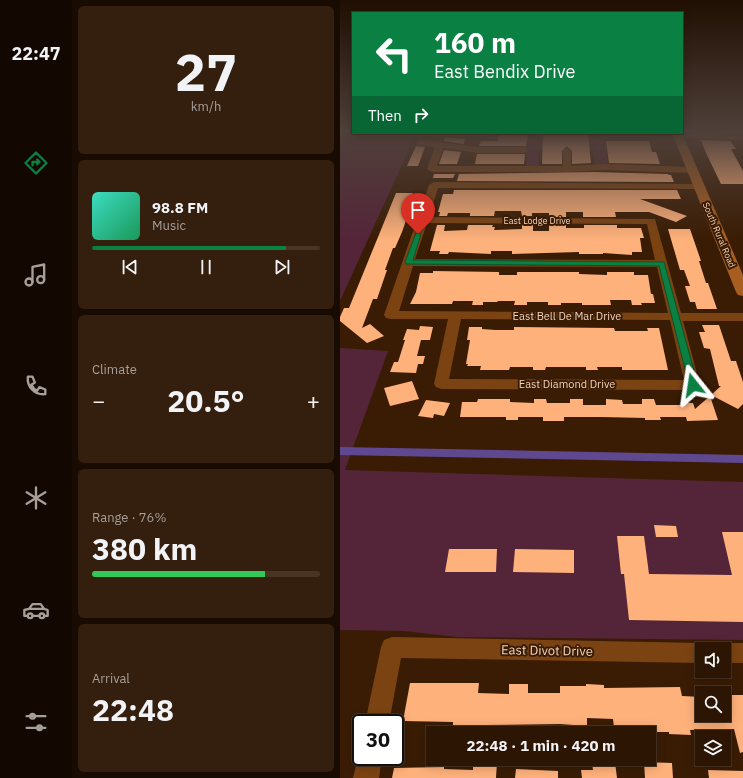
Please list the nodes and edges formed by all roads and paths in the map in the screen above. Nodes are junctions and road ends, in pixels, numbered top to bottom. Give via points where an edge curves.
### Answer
1 (433, 167) edge
2 (445, 167) edge
3 (555, 167) edge
4 (599, 167) edge
5 (610, 167) edge
6 (567, 169) joint
7 (692, 170) joint
8 (698, 186) junction
9 (423, 220) junction
10 (409, 262) junction
11 (662, 264) junction
12 (743, 292) edge
13 (455, 315) junction
14 (675, 316) junction
15 (743, 317) edge
16 (695, 653) edge
17 (731, 653) edge
18 (743, 654) edge
19 (379, 714) edge
20 (368, 766) edge
21 (366, 778) edge

1 - 2 street
3 - 6 street
4 - 6 street
5 - 7 street
7 - 8 main road, South Rural Road
8 - 9 street via 434,185
8 - 12 main road, South Rural Road
9 - 10 street
9 - 11 street, East Lodge Drive via 651,221
10 - 11 street
10 - 13 street, East Bell De Mar Drive via 391,315
11 - 14 street
13 - 14 street, East Bell De Mar Drive
13 - 14 street, East Diamond Drive via 441,384 693,385
14 - 15 street, East Bell De Mar Drive
16 - 19 street, East Divot Drive via 392,647
17 - 18 street
20 - 21 street

